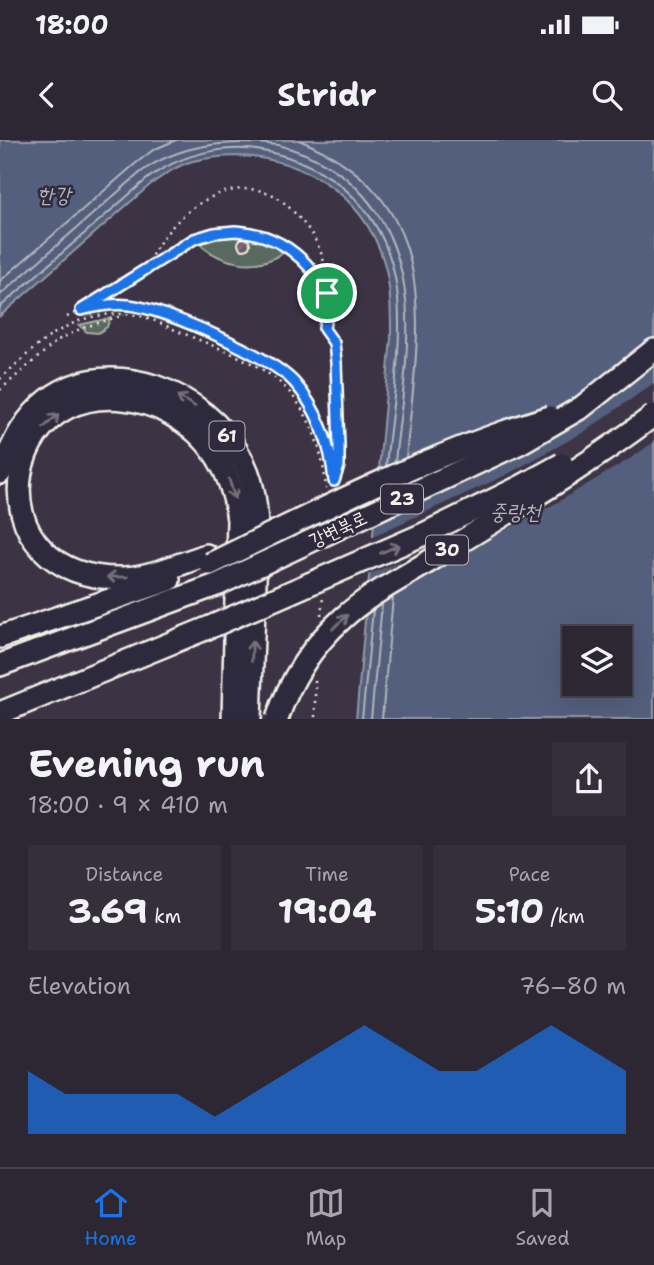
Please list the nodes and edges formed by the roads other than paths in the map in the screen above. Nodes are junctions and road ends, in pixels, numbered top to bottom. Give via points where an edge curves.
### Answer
1 (654, 350) edge
2 (582, 407) junction
3 (654, 413) edge
4 (0, 473) edge
5 (212, 568) junction
6 (0, 638) edge
7 (0, 665) edge
8 (0, 713) edge
9 (233, 719) edge
10 (250, 719) edge
11 (277, 719) edge

1 - 2 highway, 강변북로 / 23
2 - 5 highway, 강변북로 / 23, bridge via 510,448
2 - 5 highway, bridge via 509,429 305,517
8 -> 3 highway, 강변북로 / 23, bridge via 215,625 474,510
11 -> 3 highway, 30, bridge via 308,657 344,617 611,449
10 -> 4 highway, 61 via 255,496 241,457 215,423 163,389 122,379 85,382 64,390 30,416
5 - 6 highway
5 - 7 highway, 강변북로 / 23
5 -> 9 highway via 125,578 89,576 55,562 30,535 19,505 22,468 38,434 78,404 122,399 156,407 180,419 217,456 233,491 238,520

